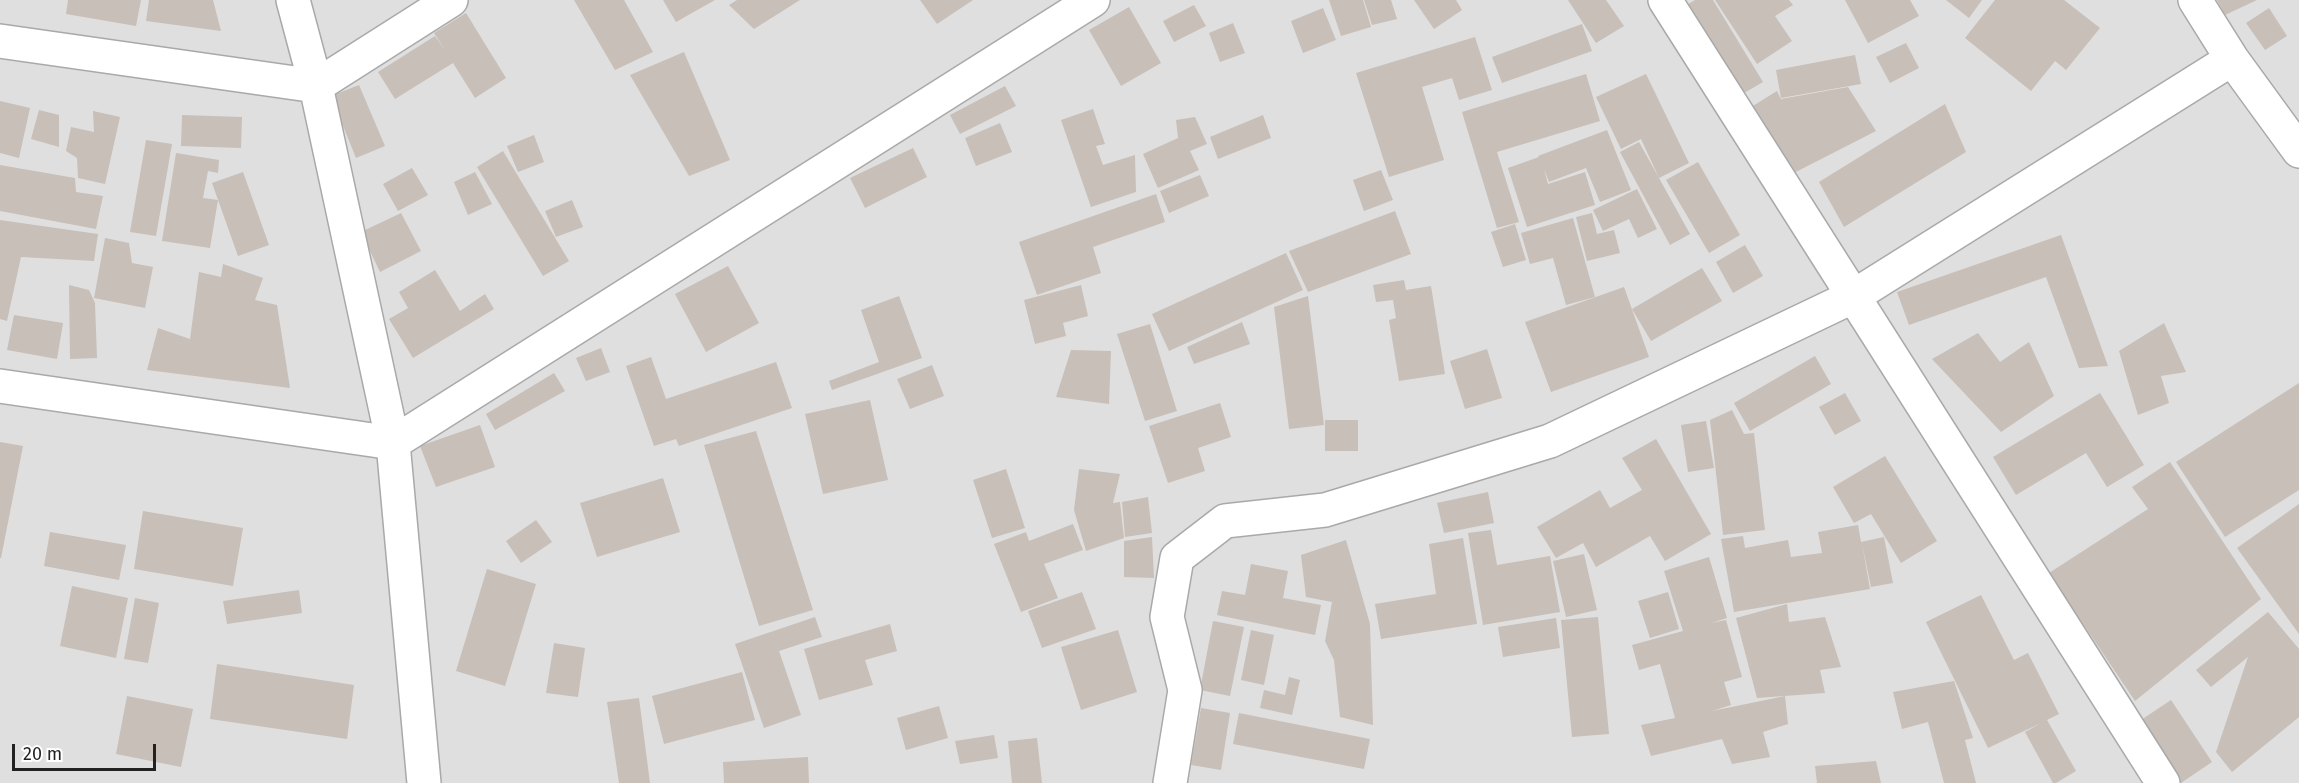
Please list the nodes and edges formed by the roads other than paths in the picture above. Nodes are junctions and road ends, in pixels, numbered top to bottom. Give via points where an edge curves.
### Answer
1 (293, 0) edge
2 (452, 0) edge
3 (1093, 0) edge
4 (1665, 0) edge
5 (2195, 0) edge
6 (0, 41) edge
7 (2232, 59) junction
8 (316, 86) junction
9 (2296, 138) edge
10 (1854, 297) junction
11 (0, 386) edge
12 (393, 442) junction
13 (424, 783) edge
14 (1170, 783) edge
15 (2163, 783) edge

1 - 8 street
2 - 8 street
3 - 12 street
4 - 10 street
5 - 7 street
6 - 8 street
7 - 9 street
7 - 10 street
8 - 12 street
10 - 14 street via 1550,441 1325,510 1225,521 1178,558 1167,617 1185,690
10 - 15 street
11 - 12 street
12 - 13 street

